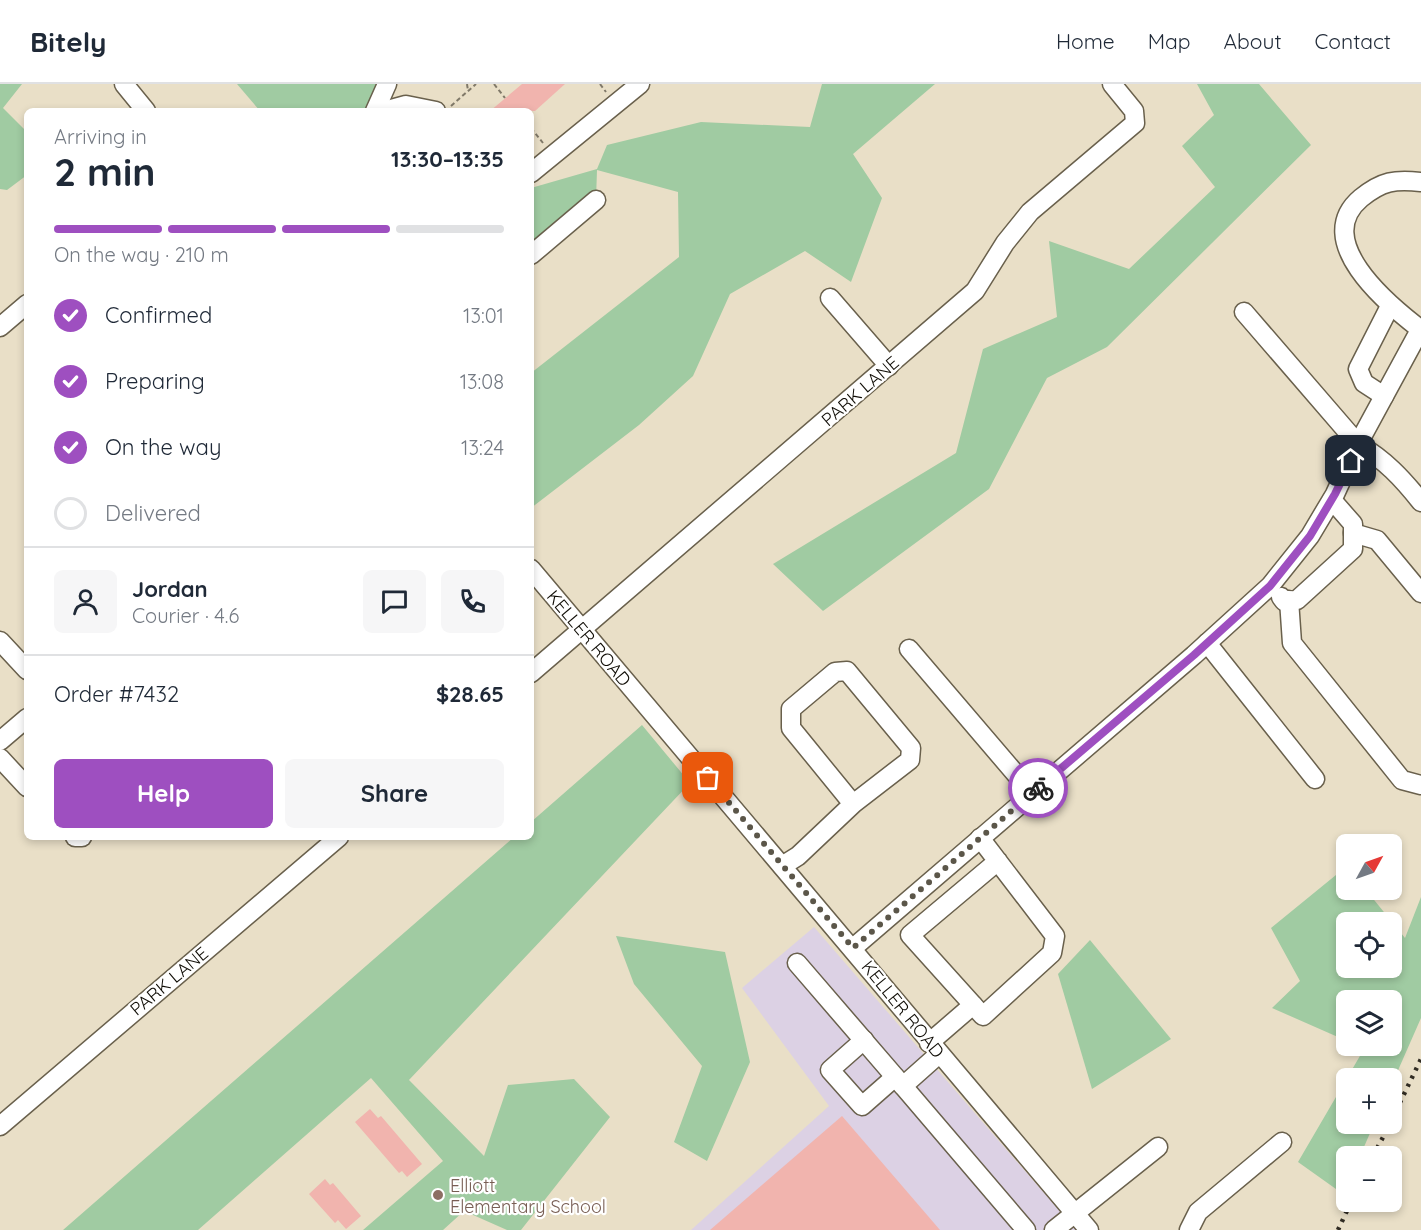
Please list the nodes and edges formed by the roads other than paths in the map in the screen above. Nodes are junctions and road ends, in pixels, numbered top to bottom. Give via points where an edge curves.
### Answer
1 (124, 84) edge
2 (387, 84) edge
3 (640, 84) edge
4 (1112, 84) edge
5 (144, 108) edge
6 (376, 108) edge
7 (395, 108) edge
8 (421, 108) edge
9 (534, 171) edge
10 (1421, 182) edge
11 (596, 200) dead end
12 (534, 252) edge
13 (830, 298) dead end
14 (1390, 306) junction
15 (24, 307) edge
16 (1244, 312) dead end
17 (0, 327) edge
18 (1420, 329) edge
19 (889, 366) junction
20 (1384, 396) junction
21 (1358, 444) junction
22 (1332, 500) junction
23 (1421, 502) edge
24 (1353, 533) junction
25 (534, 573) edge
26 (1270, 586) junction
27 (1421, 593) edge
28 (1289, 600) junction
29 (582, 629) junction
30 (0, 641) edge
31 (1207, 643) junction
32 (909, 649) dead end
33 (24, 667) edge
34 (534, 670) edge
35 (24, 721) edge
36 (0, 741) edge
37 (0, 758) edge
38 (1315, 779) dead end
39 (24, 784) edge
40 (1421, 785) edge
41 (1032, 793) junction
42 (853, 804) junction
43 (980, 838) junction
44 (335, 840) edge
45 (998, 861) junction
46 (782, 866) junction
47 (853, 948) junction
48 (797, 963) dead end
49 (973, 1005) junction
50 (864, 1040) junction
51 (934, 1048) junction
52 (899, 1082) junction
53 (0, 1126) edge
54 (1282, 1142) dead end
55 (1158, 1147) dead end
56 (1074, 1212) junction
57 (1026, 1230) edge
58 (1054, 1230) edge
59 (1089, 1230) edge
60 (1189, 1230) edge

1 - 5 street
2 - 6 street
3 - 9 street
4 - 19 street, PARK LANE via 1134,111 1134,123 1030,212 975,291
7 - 8 street
10 - 14 street via 1397,179 1373,189 1344,220 1343,240 1359,268
11 - 12 street
13 - 19 street
14 - 18 street
14 - 20 street via 1358,369 1364,383
15 - 17 street
16 - 21 street
18 - 20 street
19 - 29 street, PARK LANE
20 - 21 street
21 - 22 street
21 - 23 street via 1399,474
22 - 24 street via 1353,524
22 - 26 street via 1310,536
24 - 27 street via 1377,540
24 - 28 street via 1353,549 1297,600
25 - 29 street, KELLER ROAD
26 - 28 street via 1284,601
26 - 31 street
28 - 40 street via 1292,644 1402,780
29 - 34 street, PARK LANE
29 - 46 street, KELLER ROAD
30 - 33 street
31 - 38 street
31 - 41 street
32 - 41 street
35 - 36 street
37 - 39 street
41 - 43 street
42 - 42 street via 791,728 790,709 835,672 847,671 911,748 910,760
42 - 46 street
43 - 45 street
43 - 47 street
44 - 53 street, PARK LANE
45 - 49 street via 910,935
45 - 49 street via 1055,936 1052,952 982,1016
46 - 47 street, KELLER ROAD
47 - 51 street, KELLER ROAD
48 - 50 street
49 - 51 street
50 - 52 street
50 - 52 street via 830,1070 862,1106
51 - 52 street
51 - 56 street, KELLER ROAD
52 - 57 street
54 - 60 street via 1198,1212
55 - 56 street
56 - 58 street
56 - 59 street, KELLER ROAD

